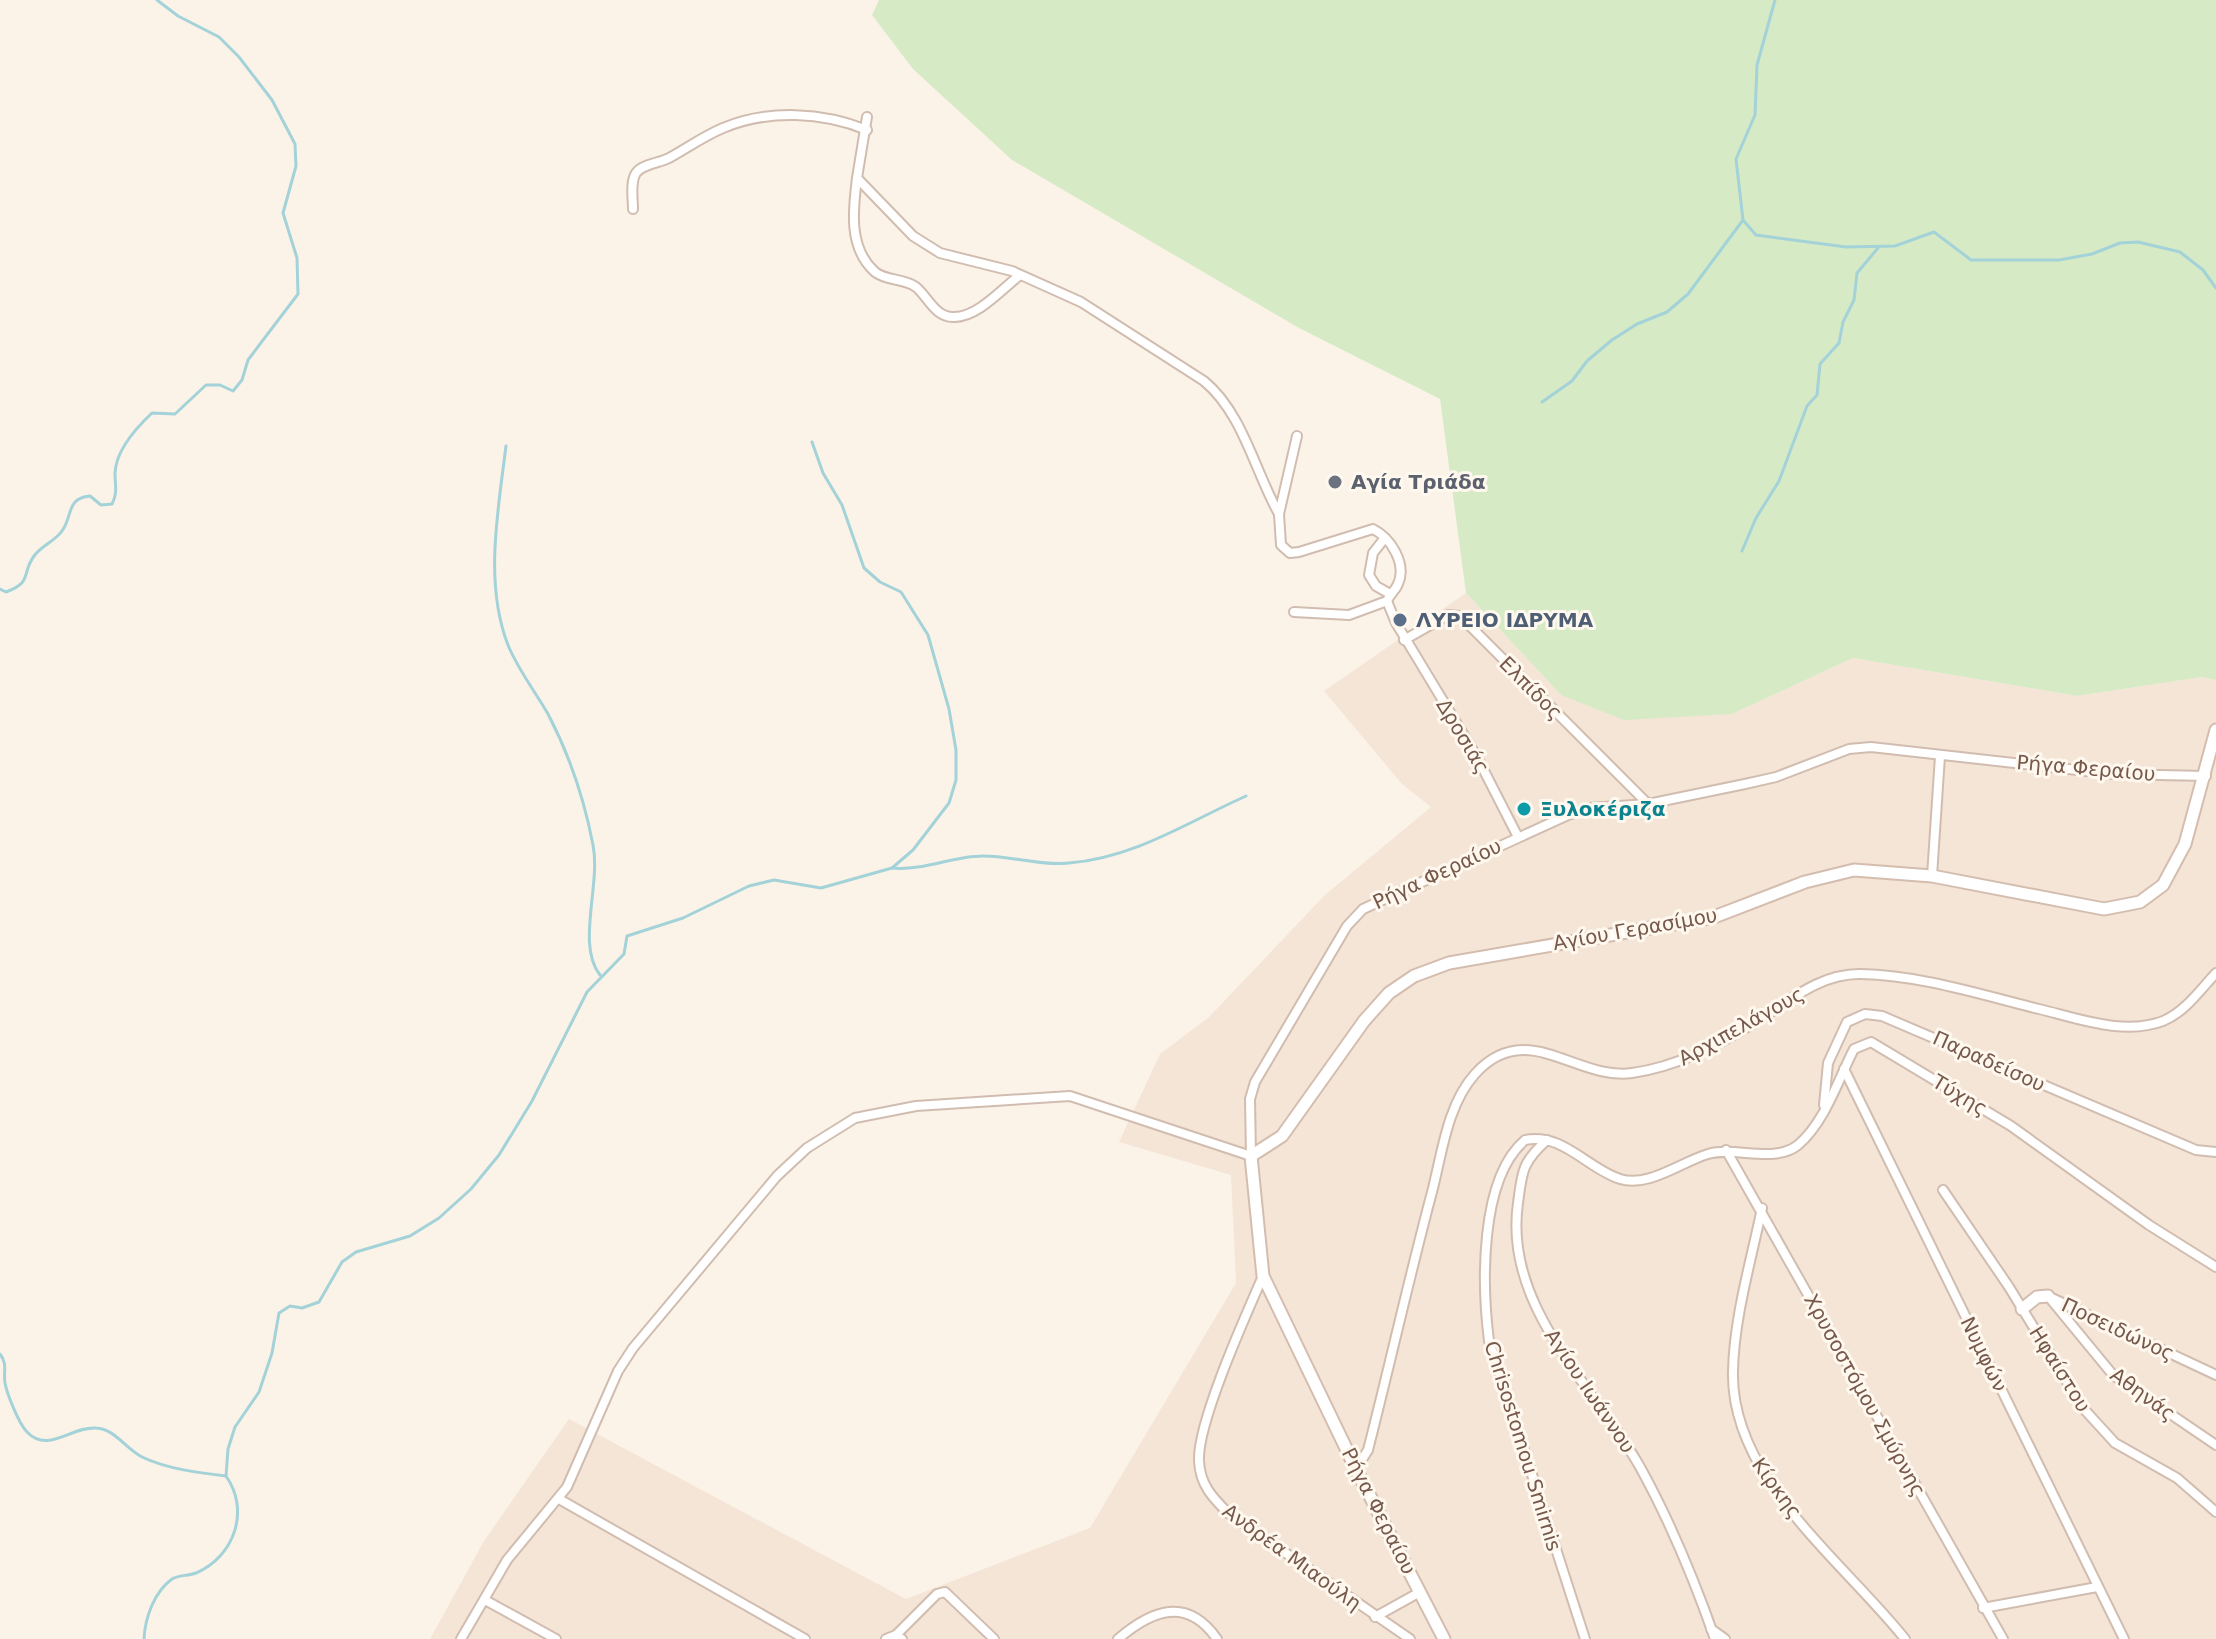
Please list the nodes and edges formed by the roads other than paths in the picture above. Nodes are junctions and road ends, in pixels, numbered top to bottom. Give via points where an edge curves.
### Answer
1 (867, 117) dead end
2 (867, 130) junction
3 (857, 178) junction
4 (633, 209) dead end
5 (1020, 275) junction
6 (1297, 436) dead end
7 (1279, 514) junction
8 (1384, 539) junction
9 (1388, 597) junction
10 (1294, 612) dead end
11 (1404, 640) junction
12 (2216, 730) edge
13 (1940, 756) junction
14 (2206, 776) junction
15 (1648, 804) junction
16 (1517, 835) junction
17 (1932, 876) junction
18 (2216, 973) edge
19 (1844, 1069) junction
20 (1824, 1109) junction
21 (1547, 1140) junction
22 (1726, 1150) junction
23 (2196, 1150) junction
24 (2216, 1152) edge
25 (1251, 1156) junction
26 (2216, 1159) edge
27 (1943, 1190) dead end
28 (1762, 1208) junction
29 (2216, 1267) edge
30 (1263, 1276) junction
31 (2048, 1296) junction
32 (2022, 1309) junction
33 (2216, 1375) edge
34 (2216, 1445) edge
35 (1356, 1469) junction
36 (559, 1499) junction
37 (2216, 1512) edge
38 (2097, 1587) junction
39 (1420, 1592) junction
40 (485, 1600) junction
41 (1983, 1608) junction
42 (1375, 1617) junction
43 (1711, 1629) junction
44 (899, 1637) edge
45 (461, 1639) edge
46 (556, 1639) edge
47 (805, 1639) edge
48 (886, 1639) edge
49 (994, 1639) edge
50 (1118, 1639) edge
51 (1217, 1639) edge
52 (1410, 1639) edge
53 (1444, 1639) edge
54 (1585, 1639) edge
55 (1715, 1639) edge
56 (1725, 1639) edge
57 (1905, 1639) edge
58 (2003, 1639) edge
59 (2124, 1639) edge

1 - 2 street
2 - 3 street
2 - 4 street via 840,119 805,116 771,116 726,127 639,169
3 - 5 street via 913,236 940,253
3 - 5 street via 854,230 861,253 876,273 917,288 940,315 967,314
5 - 7 street via 1081,302 1218,393
6 - 7 street
7 - 8 street via 1281,545 1290,553 1373,529
8 - 9 street via 1400,563 1398,584
8 - 9 street, Δροσιάς via 1373,553 1369,575
9 - 10 street via 1349,615
9 - 11 street, Δροσιάς
11 - 15 street, Ελπίδος via 1448,615 1460,616
11 - 16 street, Δροσιάς via 1477,757
12 - 14 street, Αγίου Γερασίμου
13 - 14 street, Ρήγα Φεραίου via 2113,774
13 - 15 street, Ρήγα Φεραίου via 1849,749 1776,777
13 - 17 street
14 - 17 street, Αγίου Γερασίμου via 2171,872 2140,902 2104,909
15 - 16 street, Ρήγα Φεραίου via 1589,808
16 - 25 street, Ρήγα Φεραίου via 1355,914 1255,1082 1250,1099
17 - 25 street, Αγίου Γερασίμου via 1835,872 1714,917 1476,956 1414,976 1389,993 1364,1021 1282,1136
18 - 35 street, Αρχιπελάγους via 2183,1008 2164,1021 2138,1028 1897,977 1859,974 1827,979 1695,1055 1659,1069 1603,1073 1530,1049 1487,1062 1472,1077 1451,1116 1368,1450
19 - 20 street, Τύχης
19 - 29 street, Τύχης via 1854,1049 1871,1042 1878,1045 2011,1126
19 - 38 street, Νυμφών
20 - 22 street, Τύχης via 1796,1146 1779,1153
20 - 23 street, Παραδείσου via 1828,1063 1847,1022 1865,1014 1882,1016
21 - 22 street via 1612,1175 1636,1181
21 - 43 street, Αγίου Ιωάννου via 1525,1164 1516,1215 1529,1290 1555,1341 1638,1463 1691,1568
21 - 54 street, Chrisostomou Smirnis via 1525,1140 1507,1160 1494,1204 1483,1295 1489,1341
22 - 28 street, Χρυσοστόμου Σμύρνης
23 - 24 street, Παραδείσου
23 - 26 street
25 - 30 street, Ρήγα Φεραίου
25 - 36 street via 1070,1096 916,1106 874,1112 837,1126 777,1176 633,1348
27 - 32 street, Ηφαίστου
28 - 41 street, Χρυσοστόμου Σμύρνης
28 - 57 street, Κίρκης via 1735,1344 1733,1375 1745,1437 1772,1486
30 - 35 street, Ρήγα Φεραίου
30 - 42 street, Ανδρέα Μιαούλη via 1201,1446 1205,1488 1228,1513
31 - 32 street, Ποσειδώνος via 2037,1297
31 - 33 street, Ποσειδώνος
31 - 34 street, Αθηνάς via 2113,1375
32 - 37 street, Ηφαίστου via 2102,1430 2135,1456 2177,1478
35 - 39 street, Ρήγα Φεραίου
36 - 40 street via 517,1547
36 - 47 street
38 - 41 street
38 - 59 street, Νυμφών
39 - 42 street
39 - 53 street, Ρήγα Φεραίου
40 - 45 street
40 - 46 street
41 - 58 street, Χρυσοστόμου Σμύρνης
42 - 52 street, Ανδρέα Μιαούλη
43 - 55 street, Αγίου Ιωάννου
43 - 56 street
44 - 48 street
44 - 49 street via 937,1594 945,1592
50 - 51 street via 1153,1614 1176,1611 1199,1619

